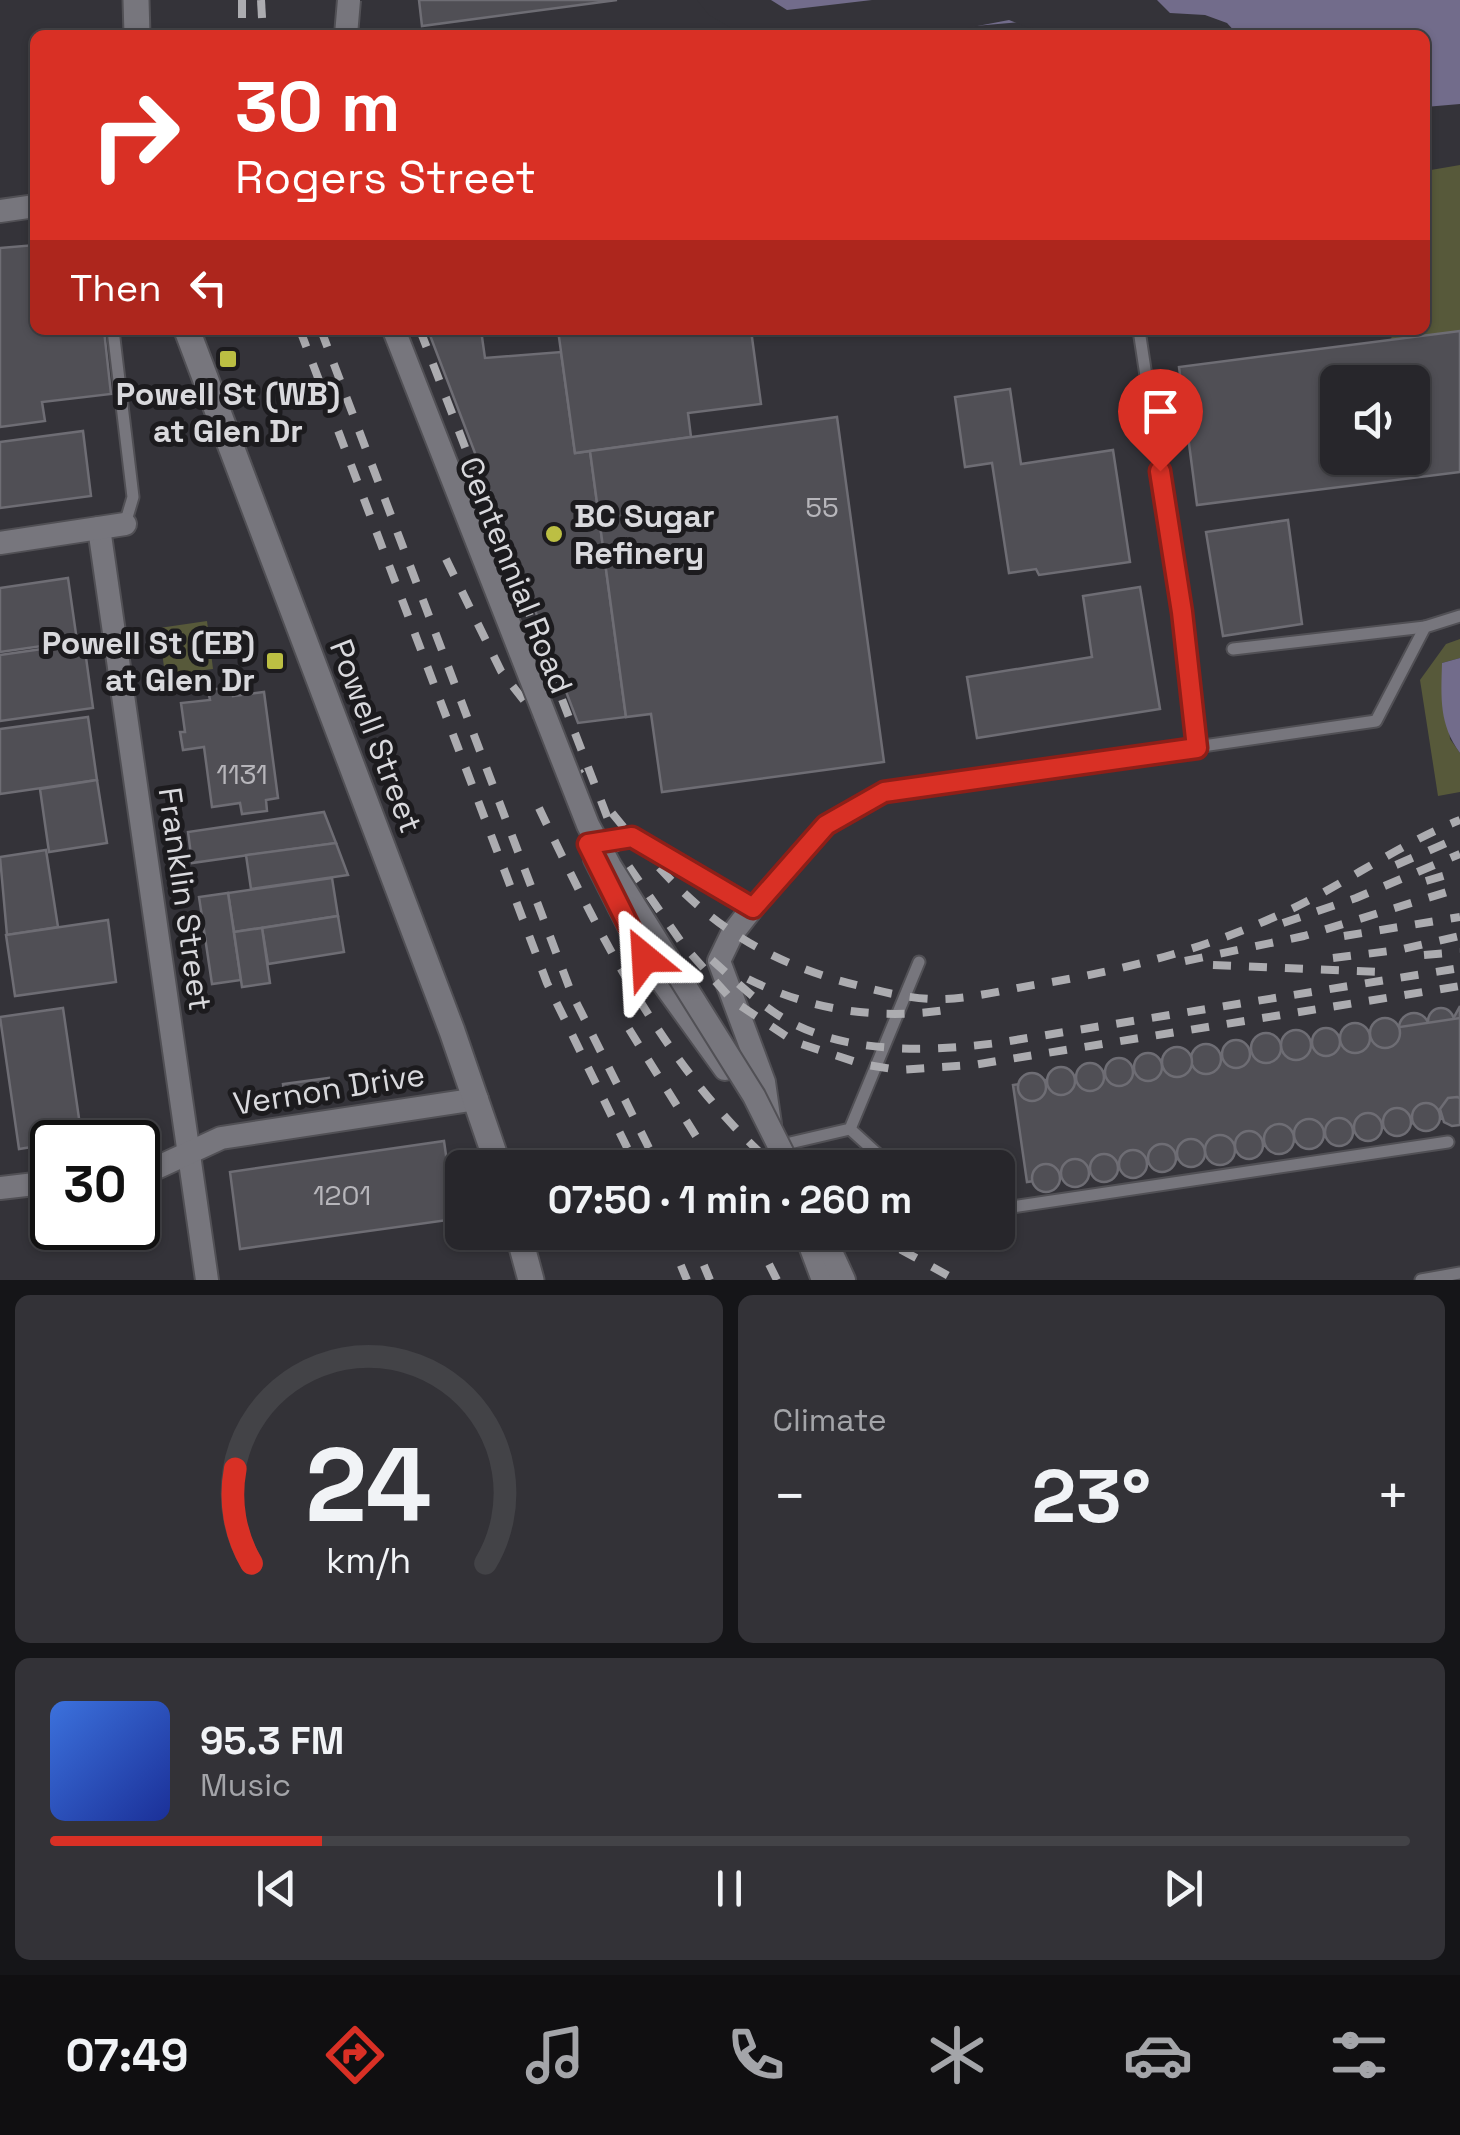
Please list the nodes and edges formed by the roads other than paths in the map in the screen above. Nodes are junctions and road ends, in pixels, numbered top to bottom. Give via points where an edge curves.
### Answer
1 (351, 0) edge
2 (345, 30) edge
3 (30, 207) edge
4 (0, 210) edge
5 (114, 335) edge
6 (189, 335) edge
7 (393, 335) edge
8 (393, 335) edge
9 (1140, 335) edge
10 (125, 524) joint
11 (99, 528) junction
12 (0, 543) edge
13 (1460, 616) edge
14 (1425, 626) junction
15 (1233, 650) dead end
16 (1197, 748) junction
17 (588, 844) junction
18 (753, 908) junction
19 (919, 962) dead end
20 (477, 1099) junction
21 (850, 1129) junction
22 (1448, 1142) dead end
23 (494, 1150) edge
24 (773, 1150) edge
25 (776, 1150) edge
26 (781, 1150) edge
27 (795, 1150) edge
28 (873, 1150) edge
29 (188, 1154) junction
30 (160, 1166) edge
31 (30, 1185) edge
32 (0, 1188) edge
33 (1015, 1206) edge
34 (523, 1250) edge
35 (811, 1250) edge
36 (830, 1250) edge
37 (1460, 1273) edge
38 (206, 1280) edge
39 (531, 1280) edge
40 (822, 1280) edge
41 (844, 1280) edge
42 (1422, 1280) edge

1 - 2 street, bridge
3 - 4 street
5 - 10 lane via 133,496
6 - 20 main road, Powell Street
7 - 17 street, Centennial Road via 464,536
8 - 26 street, bridge via 588,825
9 - 16 lane
10 - 11 street
11 - 12 street
11 - 29 street, Franklin Street
13 - 14 lane
14 - 15 lane
14 - 16 lane via 1376,721
16 - 18 lane via 884,792 826,825
17 - 18 lane via 632,837
17 - 24 street, Centennial Road via 645,958 714,1052
18 - 25 street via 719,962 764,1082
19 - 21 lane
20 - 23 main road, Powell Street
20 - 29 street, Vernon Drive via 221,1138
21 - 27 lane
21 - 28 lane
22 - 33 lane
29 - 30 street, Vernon Drive
29 - 38 street, Franklin Street
31 - 32 street
34 - 39 main road
35 - 40 street
36 - 41 street
37 - 42 lane

